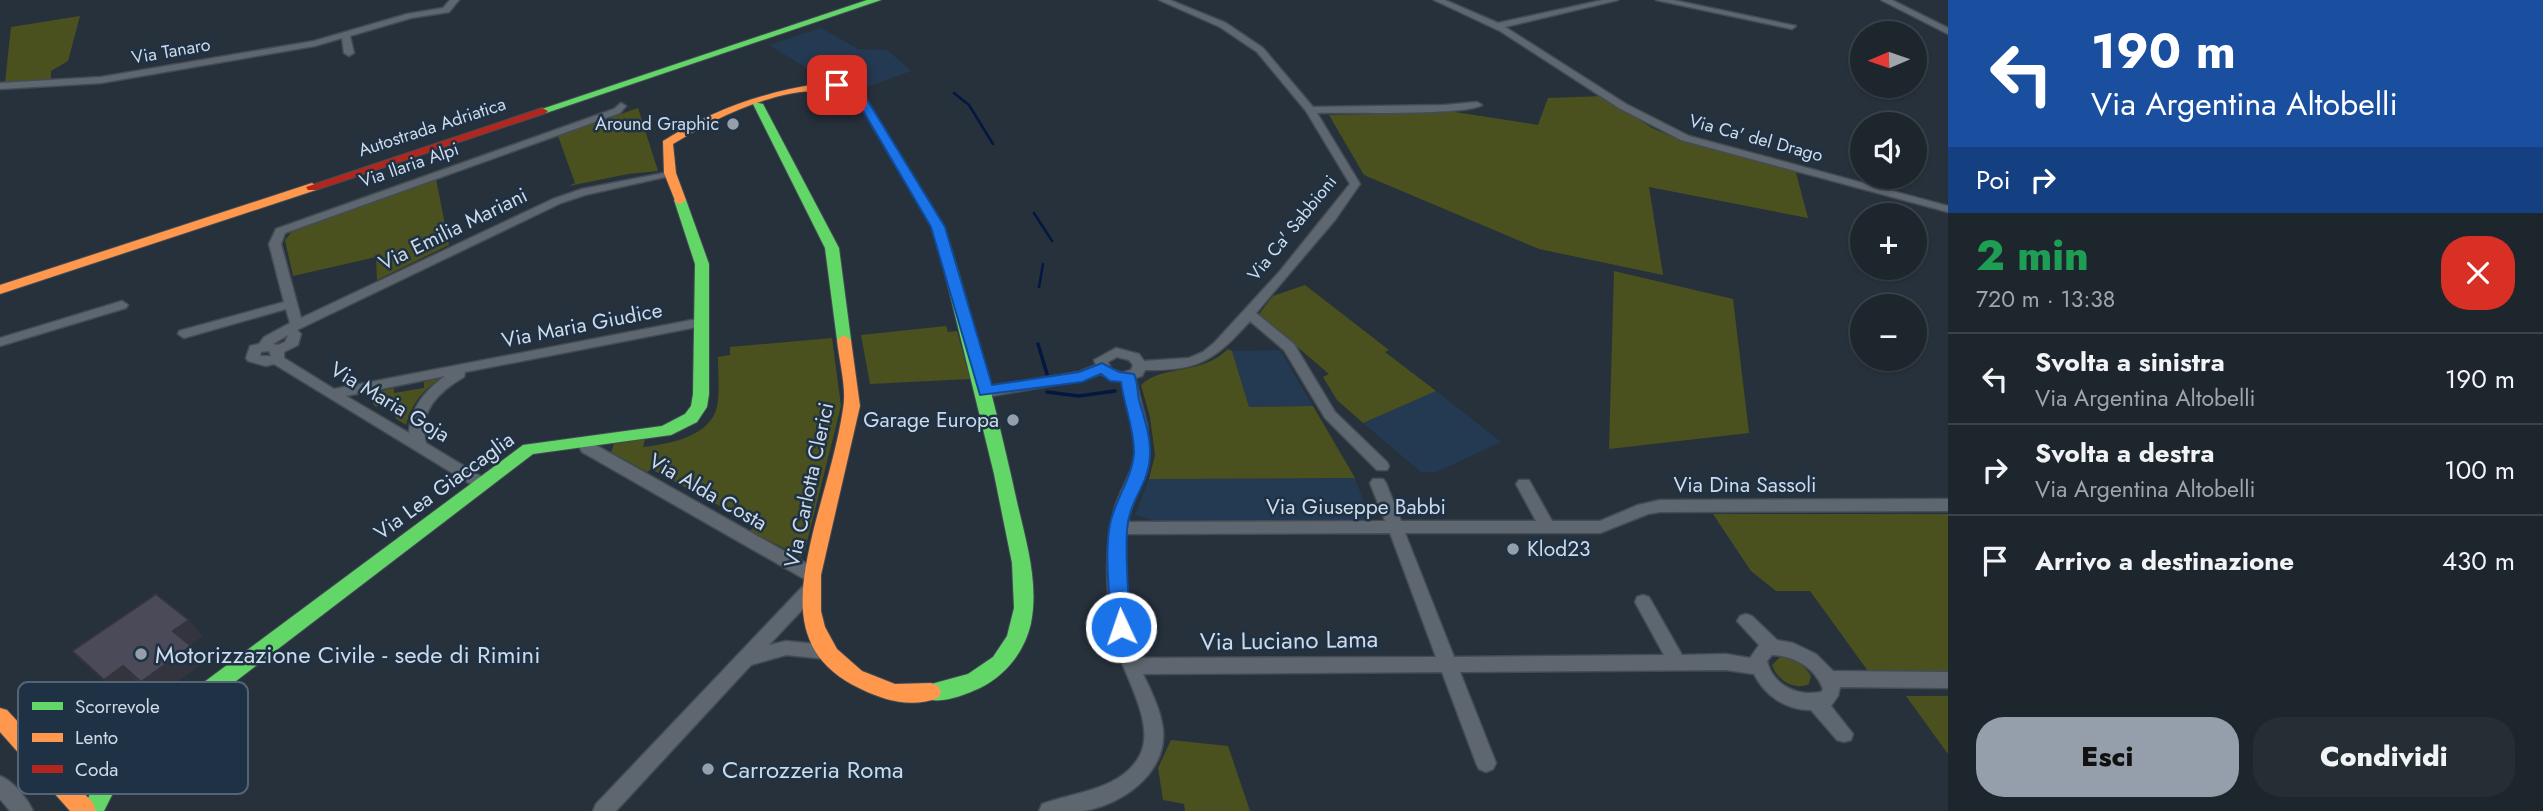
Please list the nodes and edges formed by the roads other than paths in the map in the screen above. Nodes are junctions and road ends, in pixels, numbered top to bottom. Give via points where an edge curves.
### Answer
1 (455, 0) edge
2 (852, 0) edge
3 (876, 0) edge
4 (1163, 0) edge
5 (1438, 0) edge
6 (1615, 0) edge
7 (1660, 0) edge
8 (1885, 0) edge
9 (1497, 26) junction
10 (1792, 26) dead end
11 (1948, 31) edge
12 (346, 36) junction
13 (349, 53) dead end
14 (0, 86) edge
15 (758, 104) junction
16 (1477, 105) dead end
17 (621, 106) dead end
18 (1310, 110) junction
19 (670, 173) junction
20 (1948, 209) edge
21 (0, 280) edge
22 (0, 290) edge
23 (290, 304) junction
24 (122, 305) dead end
25 (1248, 313) junction
26 (702, 322) junction
27 (296, 330) junction
28 (184, 334) dead end
29 (0, 342) edge
30 (273, 352) joint
31 (1102, 368) junction
32 (470, 369) junction
33 (1134, 371) junction
34 (986, 391) junction
35 (335, 393) junction
36 (419, 444) junction
37 (585, 444) junction
38 (482, 484) junction
39 (1524, 484) dead end
40 (1948, 505) edge
41 (1547, 527) junction
42 (1118, 528) junction
43 (1395, 528) junction
44 (811, 583) junction
45 (1643, 602) dead end
46 (1746, 621) dead end
47 (1773, 647) junction
48 (826, 652) junction
49 (745, 660) junction
50 (1448, 663) junction
51 (1677, 663) junction
52 (1130, 666) junction
53 (1759, 667) junction
54 (1829, 679) junction
55 (1948, 680) edge
56 (220, 682) edge
57 (1817, 703) junction
58 (0, 717) edge
59 (1844, 734) dead end
60 (18, 737) edge
61 (1486, 763) dead end
62 (0, 785) edge
63 (70, 794) edge
64 (101, 794) edge
65 (23, 811) edge
66 (85, 811) edge
67 (93, 811) edge
68 (603, 811) edge
69 (1049, 811) edge

1 - 12 street, Via Tanaro via 446,10
2 - 21 main road, Autostrada Adriatica
3 - 22 main road, Autostrada Adriatica
4 - 18 street, Via Ca' Sabbioni via 1223,25 1260,50
5 - 9 street, Via Ca' del Drago
6 - 9 street
7 - 10 street
8 - 11 street
9 - 20 street, Via Ca' del Drago via 1678,136
12 - 13 street
12 - 14 street, Via Tanaro via 101,80
15 - 19 main road, Via Lea Giaccaglia via 696,125 673,138 666,152
15 - 34 main road, Via Lea Giaccaglia via 803,89 843,86 859,95 938,227
15 - 44 main road, Via Carlotta Clerici via 832,248 852,406
16 - 18 street
17 - 23 street, Via Ilaria Alpi via 281,231 275,244
18 - 25 street, Via Ca' Sabbioni via 1355,184
19 - 26 main road, Via Lea Giaccaglia via 702,264
19 - 27 street, Via Emilia Mariani via 557,201
23 - 27 street, Via Ilaria Alpi
23 - 28 street
24 - 29 street
25 - 33 street, Via Ca' Sabbioni via 1211,354
25 - 43 street via 1289,348 1330,415 1380,475
26 - 32 street, Via Maria Giudice
26 - 37 main road, Via Lea Giaccaglia via 701,394 691,418 665,431
27 - 30 street, Via Emilia Mariani via 291,345
30 - 35 street, Via Maria Goja
31 - 33 street via 1116,377
31 - 33 street via 1105,356 1116,352 1129,354
31 - 34 street via 1082,376
32 - 35 street, Via Maria Giudice
32 - 36 street, Via Maria Giudice via 443,383 426,401 416,428
33 - 42 street via 1131,398 1140,425 1142,454
34 - 48 main road, Via Lea Giaccaglia via 1025,583 1021,626 1006,656 976,682 941,692 896,694 860,680 832,662
35 - 36 street, Via Maria Goja
36 - 38 street, Via Maria Goja
37 - 38 main road, Via Lea Giaccaglia via 529,449
37 - 44 street, Via Alda Costa
38 - 56 main road, Via Lea Giaccaglia
39 - 41 street
40 - 41 street, Via Dina Sassoli via 1661,506 1638,510 1616,525
41 - 43 street, Via Giuseppe Babbi
42 - 43 street, Via Giuseppe Babbi
42 - 52 street via 1119,612
43 - 50 street
44 - 48 main road via 818,639
44 - 49 street, Via Carlotta Clerici
45 - 51 street
46 - 47 street
47 - 53 street via 1760,653
47 - 54 street via 1811,659
48 - 49 street via 786,648
49 - 68 street, Via Carlotta Clerici
50 - 51 street, Via Luciano Lama
50 - 52 street, Via Luciano Lama
50 - 61 street
51 - 53 street, Via Luciano Lama
52 - 69 street via 1149,708 1150,756 1136,777 1108,793
53 - 57 street via 1770,683 1789,697
54 - 55 street
54 - 57 street via 1832,690 1828,699
57 - 59 street
58 - 60 main road
62 - 65 street
63 - 66 main road
64 - 67 main road

